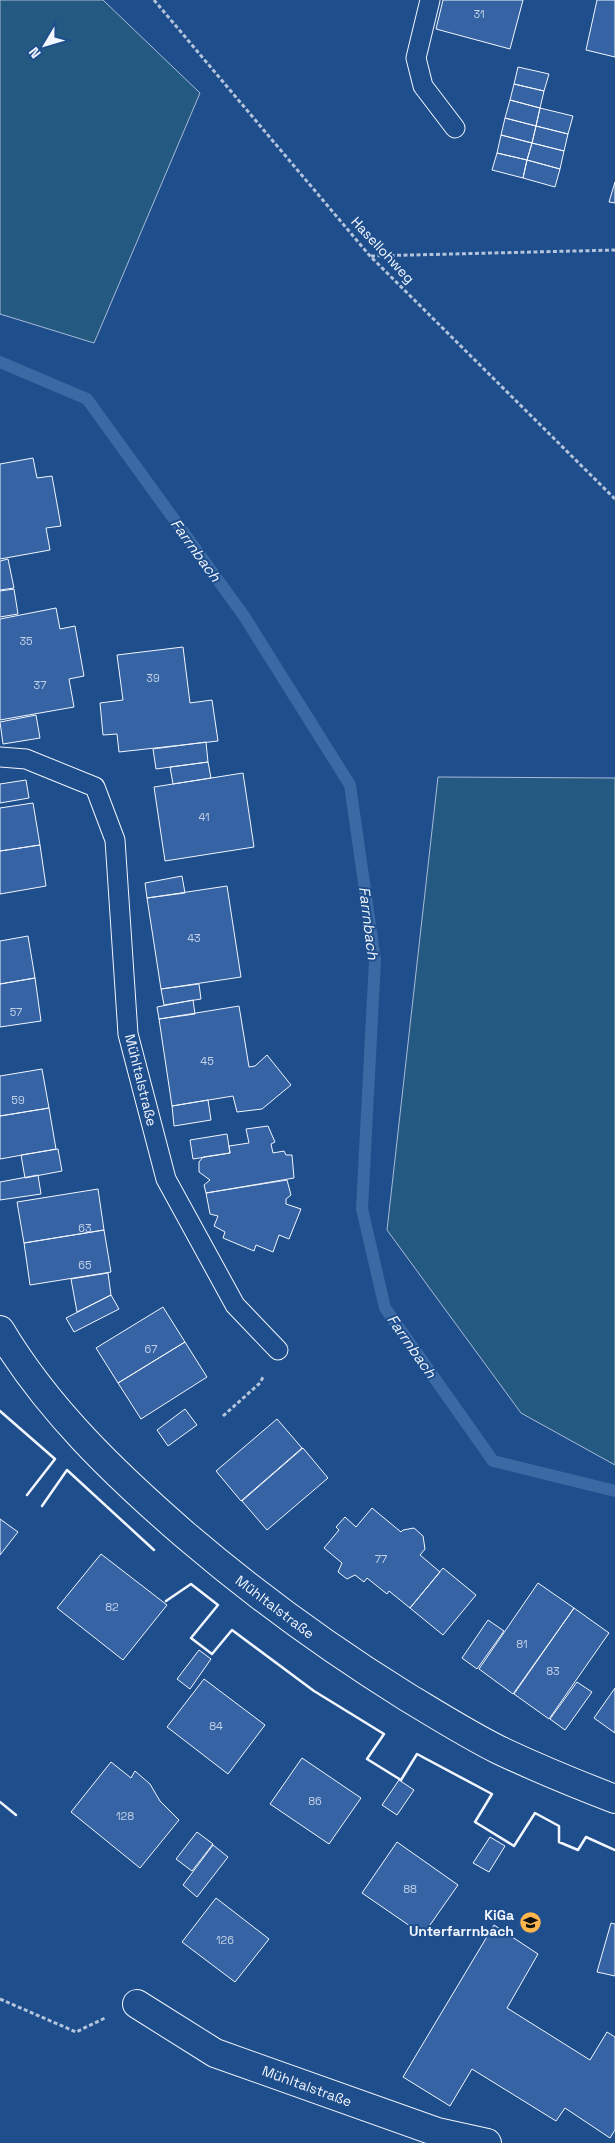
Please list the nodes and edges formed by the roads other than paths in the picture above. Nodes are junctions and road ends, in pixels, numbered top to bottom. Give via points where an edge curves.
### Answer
1 (430, 0) edge
2 (455, 128) dead end
3 (0, 757) edge
4 (0, 1330) edge
5 (278, 1350) road end
6 (7, 1351) edge
7 (615, 1799) edge
8 (137, 2004) road end
9 (487, 2143) edge

1 - 2 lane via 416,58 423,86
3 - 5 lane, Mühltalstraße via 26,760 95,787 115,840 128,1034 166,1179 235,1305
4 - 6 street, Mühltalstraße
6 - 7 street, Mühltalstraße via 75,1430 136,1493 271,1606 348,1660 490,1745
8 - 9 street, Mühltalstraße via 215,2053 437,2132

